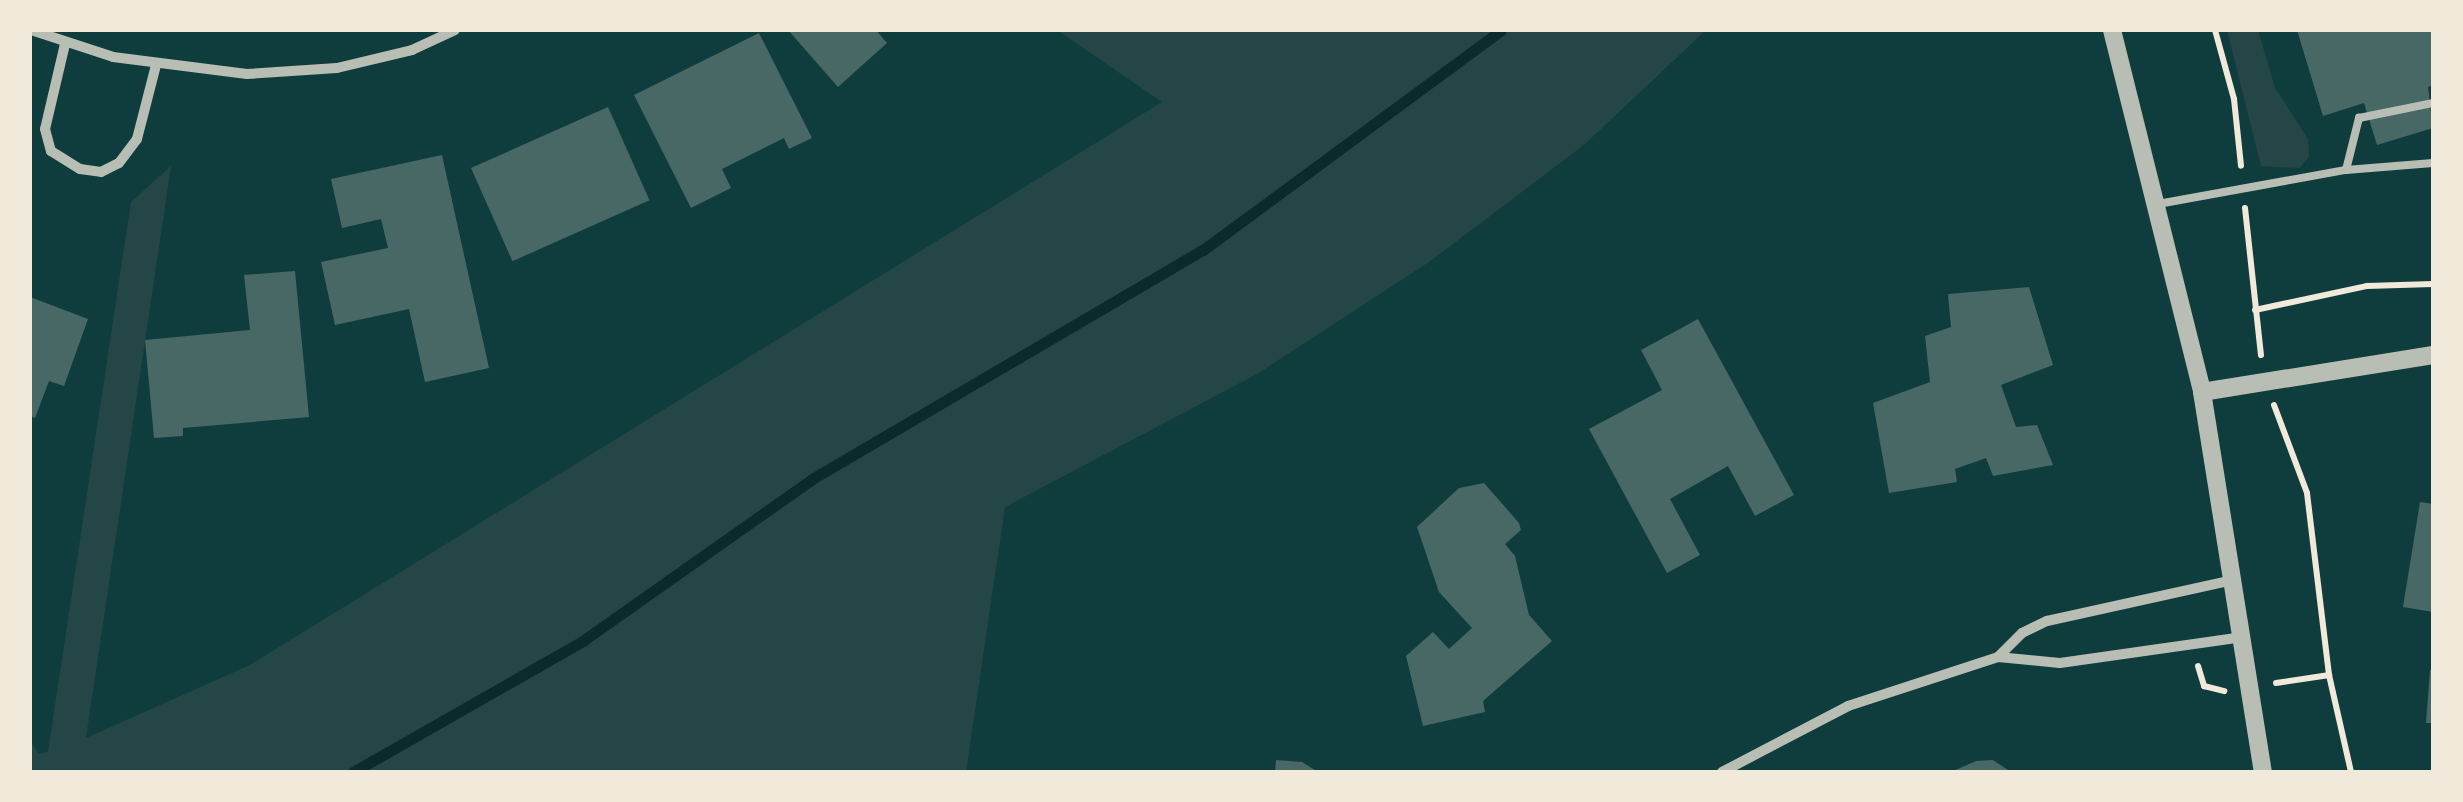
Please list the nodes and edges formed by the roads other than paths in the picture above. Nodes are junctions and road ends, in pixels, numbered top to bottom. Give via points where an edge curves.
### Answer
1 (31, 30) edge
2 (455, 30) edge
3 (2112, 30) edge
4 (65, 44) junction
5 (156, 65) junction
6 (2433, 103) edge
7 (2433, 164) edge
8 (2346, 170) junction
9 (2158, 204) junction
10 (2433, 355) edge
11 (2202, 392) junction
12 (2234, 580) junction
13 (2243, 638) junction
14 (1998, 657) junction
15 (1722, 772) edge
16 (2263, 772) edge

1 - 4 street
2 - 5 street via 412,50 337,68 247,74
3 - 9 street
4 - 5 street
4 - 5 street via 45,129 51,151 80,170 101,172 119,164 137,139
6 - 8 lane via 2359,118
7 - 8 lane
8 - 9 lane
9 - 11 street
10 - 11 street
11 - 12 street
12 - 13 street
12 - 14 street via 2047,621 2022,632
13 - 14 street via 2060,663
13 - 16 street
14 - 15 street via 1848,706

